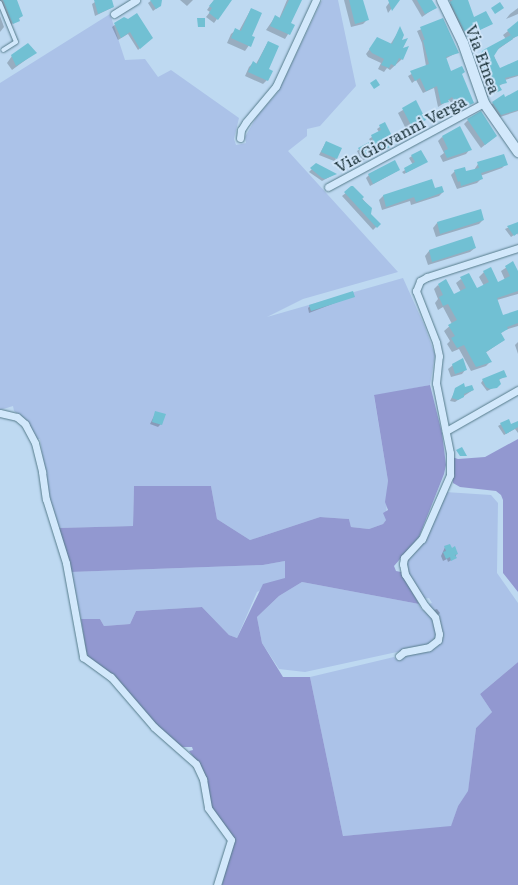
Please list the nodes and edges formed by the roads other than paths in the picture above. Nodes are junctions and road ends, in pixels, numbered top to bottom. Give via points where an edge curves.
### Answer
1 (136, 0) edge
2 (316, 0) edge
3 (442, 0) edge
4 (0, 3) edge
5 (114, 14) dead end
6 (3, 50) dead end
7 (484, 103) junction
8 (240, 138) dead end
9 (518, 152) edge
10 (328, 187) dead end
11 (518, 248) edge
12 (518, 390) edge
13 (0, 413) edge
14 (446, 431) junction
15 (399, 656) dead end
16 (217, 885) edge

1 - 5 street
2 - 8 street via 276,86 246,122
3 - 7 main road, Via Etnea via 461,38
4 - 6 lane via 16,42
7 - 9 main road, Via Etnea
7 - 10 street, Via Giovanni Verga
11 - 14 street via 427,277 417,286 439,356 436,384
12 - 14 street
13 - 16 street via 17,417 38,443 46,498 65,557 83,657 111,677 154,727 196,764 203,780 208,808 231,840
14 - 15 street via 450,475 422,539 404,558 403,564 405,574 435,618 438,640 429,647

